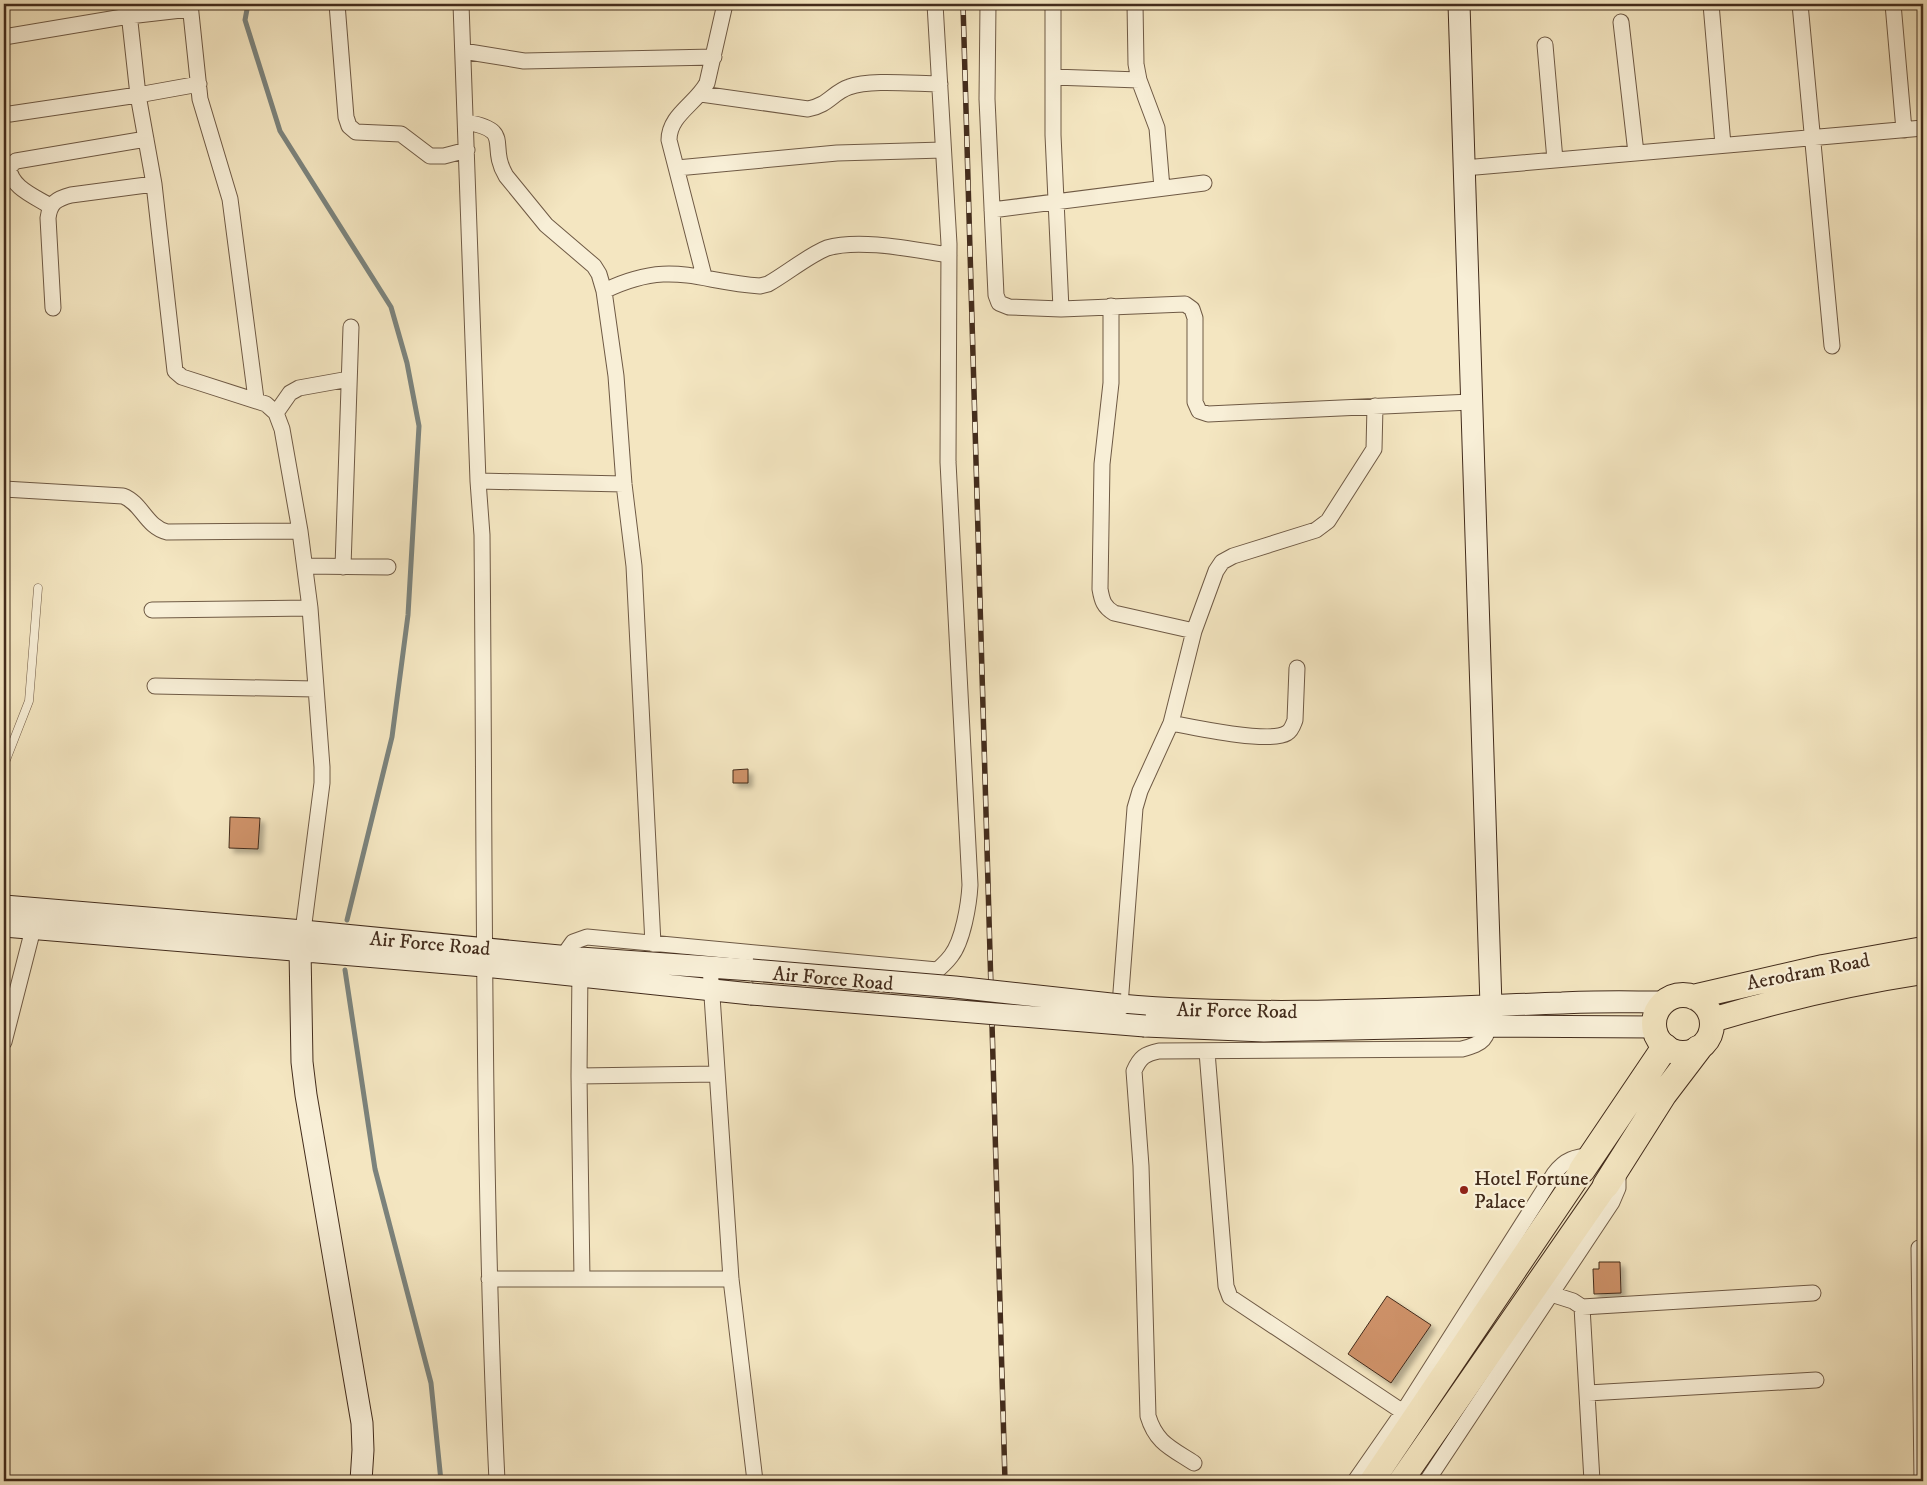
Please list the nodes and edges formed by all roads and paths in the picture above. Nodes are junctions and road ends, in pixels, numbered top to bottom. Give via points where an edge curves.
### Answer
1 (337, 4) edge
2 (461, 4) edge
3 (725, 4) edge
4 (935, 4) edge
5 (988, 4) edge
6 (1053, 4) edge
7 (1135, 4) edge
8 (1458, 4) edge
9 (1711, 4) edge
10 (1800, 4) edge
11 (1893, 4) edge
12 (190, 6) edge
13 (129, 10) edge
14 (1621, 22) dead end
15 (4, 37) edge
16 (1545, 45) dead end
17 (463, 51) junction
18 (714, 57) junction
19 (1053, 77) junction
20 (1138, 80) junction
21 (198, 84) junction
22 (940, 84) junction
23 (702, 94) junction
24 (138, 95) junction
25 (10, 114) dead end
26 (466, 122) junction
27 (1923, 128) edge
28 (1904, 130) junction
29 (1813, 138) junction
30 (146, 139) junction
31 (1722, 146) junction
32 (467, 150) junction
33 (943, 150) junction
34 (1636, 153) junction
35 (1555, 160) junction
36 (676, 168) junction
37 (1464, 168) junction
38 (1204, 182) dead end
39 (154, 184) junction
40 (1162, 188) junction
41 (1058, 202) junction
42 (50, 206) junction
43 (992, 210) junction
44 (949, 255) junction
45 (704, 276) junction
46 (604, 291) junction
47 (1111, 306) junction
48 (53, 308) dead end
49 (1061, 308) junction
50 (352, 327) dead end
51 (1832, 346) dead end
52 (349, 380) junction
53 (256, 399) junction
54 (1472, 402) junction
55 (1376, 406) junction
56 (276, 413) junction
57 (478, 481) junction
58 (624, 484) junction
59 (4, 489) edge
60 (300, 530) junction
61 (304, 566) junction
62 (343, 567) junction
63 (388, 567) dead end
64 (38, 588) dead end
65 (310, 608) junction
66 (152, 610) dead end
67 (1194, 631) junction
68 (1297, 668) dead end
69 (155, 686) dead end
70 (315, 689) junction
71 (1170, 723) junction
72 (4, 766) edge
73 (4, 906) edge
74 (4, 926) edge
75 (33, 929) junction
76 (302, 941) junction
77 (653, 944) junction
78 (1923, 949) edge
79 (485, 957) junction
80 (575, 964) junction
81 (710, 966) junction
82 (937, 970) junction
83 (1923, 972) edge
84 (920, 985) junction
85 (712, 992) junction
86 (1693, 997) junction
87 (1664, 1002) junction
88 (1120, 1006) junction
89 (1490, 1016) junction
90 (1712, 1020) junction
91 (1659, 1037) junction
92 (4, 1042) edge
93 (1698, 1049) junction
94 (1207, 1052) junction
95 (717, 1074) junction
96 (579, 1076) junction
97 (1587, 1162) junction
98 (1612, 1176) junction
99 (1919, 1248) dead end
100 (731, 1278) junction
101 (490, 1279) junction
102 (582, 1279) junction
103 (1813, 1293) dead end
104 (1551, 1294) junction
105 (1582, 1307) junction
106 (1816, 1380) dead end
107 (1588, 1393) junction
108 (1403, 1412) junction
109 (1194, 1463) dead end
110 (360, 1481) edge
111 (497, 1481) edge
112 (755, 1481) edge
113 (1355, 1481) edge
114 (1372, 1481) edge
115 (1401, 1481) edge
116 (1427, 1481) edge
117 (1592, 1481) edge
118 (1922, 1481) edge

1 - 32 street via 349,126 356,132 401,134 430,156
2 - 17 street
3 - 18 street
4 - 22 street
5 - 43 street via 987,98
6 - 19 street
7 - 20 street
8 - 37 street
9 - 31 street
10 - 29 street
11 - 28 street
12 - 13 street
12 - 21 street
13 - 15 street
13 - 24 street
14 - 34 street
16 - 35 street
17 - 18 street via 524,62
17 - 26 street
18 - 23 street
19 - 20 street
19 - 41 street
20 - 40 street via 1157,128
21 - 24 street
21 - 53 street via 230,200
22 - 23 street via 862,84 847,87 821,106 808,109
22 - 33 street
23 - 36 street via 669,130
24 - 25 street
24 - 30 street
26 - 32 street
26 - 46 street via 488,126 495,133 506,176 546,225 594,266
27 - 28 street
28 - 29 street
29 - 31 street
29 - 51 street
30 - 39 street
30 - 42 street via 16,161 9,167 9,176 15,184
31 - 34 street
32 - 57 street
33 - 36 street via 837,153
33 - 44 street
34 - 35 street
35 - 37 street
36 - 45 street
37 - 54 street
38 - 40 street
39 - 42 street via 71,195
39 - 53 street via 175,371 182,377
40 - 41 street
41 - 43 street
41 - 49 street
42 - 48 street
43 - 49 street via 999,303 1009,307
44 - 45 street via 884,246 836,246 760,286
44 - 82 street via 948,462 970,885 956,948
45 - 46 street via 654,274 631,278
46 - 58 street via 616,376
47 - 49 street
47 - 55 street via 1177,303 1192,308 1195,318 1194,391 1199,411 1208,414
47 - 67 street via 1111,383 1102,464 1102,600 1114,613
50 - 52 street
52 - 56 street via 299,388 290,393
52 - 62 street
53 - 56 street
54 - 55 street
54 - 89 street
55 - 67 street via 1374,449 1328,521 1316,530 1222,562
56 - 60 street via 282,429
57 - 58 street
57 - 79 street via 482,535
58 - 77 street via 634,566
59 - 60 street via 123,496 132,499 153,525 167,532
60 - 61 street
61 - 62 street
61 - 65 street
62 - 63 street
64 - 72 lane via 28,701
65 - 66 street
65 - 70 street
67 - 71 street
68 - 71 street via 1295,720 1286,734 1229,734
69 - 70 street
70 - 76 street via 322,783
71 - 88 street via 1135,808
73 - 76 street, Air Force Road
74 - 75 street, Air Force Road
75 - 76 street, Air Force Road
75 - 92 street
76 - 79 street, Air Force Road
76 - 110 street via 304,1077 362,1423
77 - 80 street via 586,937 573,942
77 - 82 street
78 - 86 main road, Aerodram Road via 1765,979
79 - 80 street, Air Force Road
79 - 101 street
80 - 81 street, Air Force Road
80 - 85 street, Air Force Road
80 - 96 street
81 - 84 street, Air Force Road, bridge
81 - 85 street
82 - 84 street
83 - 90 main road, Aerodram Road via 1786,998
84 - 88 street, Air Force Road, bridge
85 - 89 street, Air Force Road, bridge via 1145,1026 1264,1031
85 - 95 street
86 - 87 main road via 1679,994
86 - 90 main road via 1701,1000
87 - 89 street, Air Force Road via 1564,1003
87 - 91 main road via 1654,1016
88 - 89 street, Air Force Road via 1229,1012
89 - 91 street, Air Force Road
89 - 94 street via 1488,1035 1478,1045 1462,1049
90 - 93 main road via 1711,1031
91 - 93 main road via 1675,1052 1687,1053
91 - 97 highway
93 - 98 highway via 1663,1095
94 - 108 street via 1226,1286 1230,1298
94 - 109 street via 1159,1051 1139,1059 1134,1070 1141,1166 1148,1416 1159,1440
95 - 96 street
95 - 100 street
96 - 102 street
97 - 108 street via 1572,1158 1554,1174
97 - 114 main road
98 - 104 street via 1618,1188 1612,1202
98 - 115 main road
99 - 118 street
100 - 102 street
100 - 112 street
101 - 102 street
101 - 111 street
103 - 105 street
104 - 105 street
104 - 116 street
105 - 107 street
106 - 107 street
107 - 117 street
108 - 113 street

